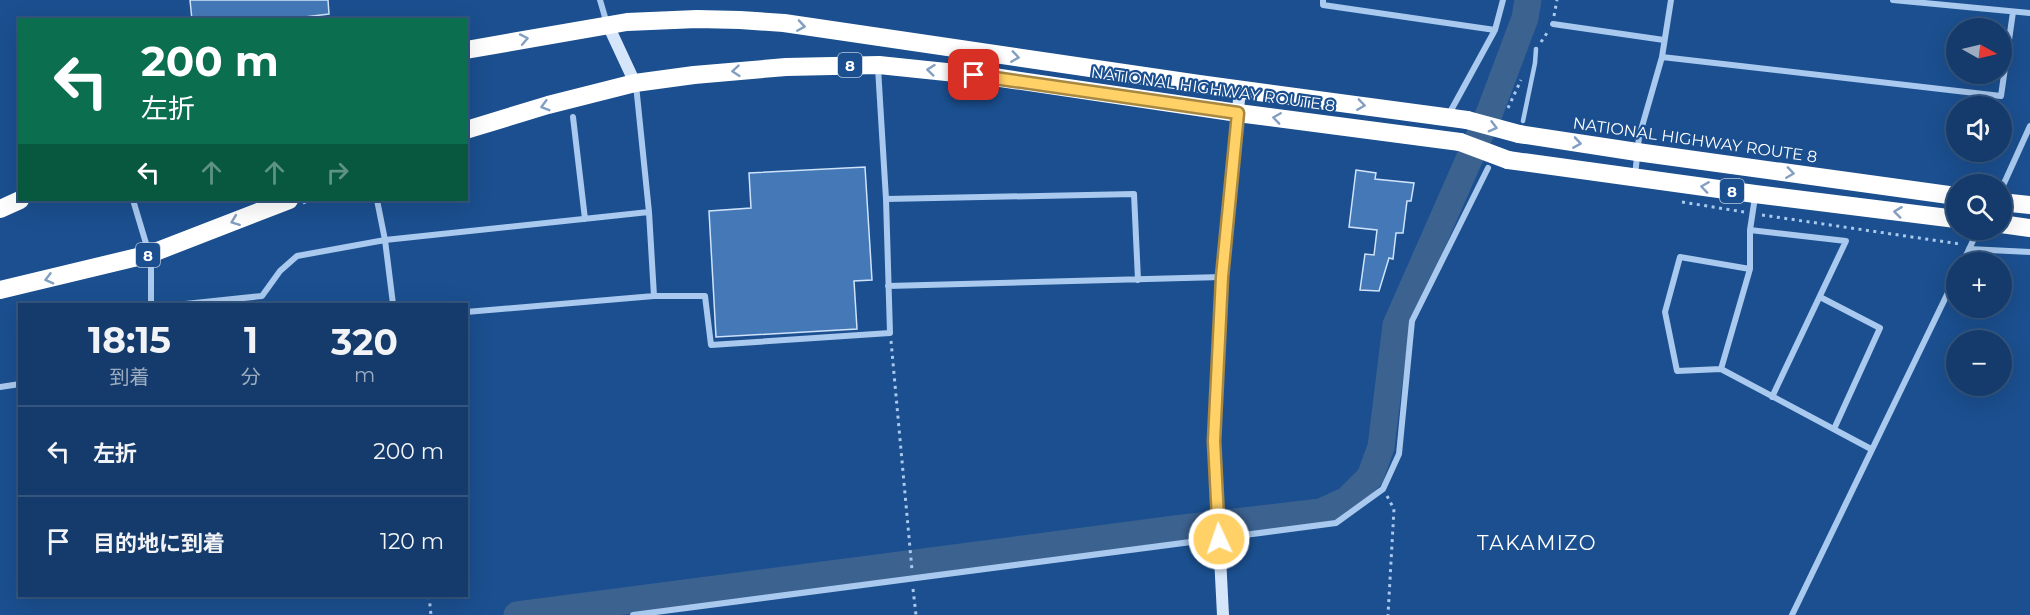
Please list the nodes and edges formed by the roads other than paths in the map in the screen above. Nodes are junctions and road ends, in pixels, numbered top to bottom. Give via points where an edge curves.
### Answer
1 (600, 0) edge
2 (1323, 0) edge
3 (1503, 0) edge
4 (1671, 0) edge
5 (1893, 0) edge
6 (2013, 12) junction
7 (2030, 13) edge
8 (1553, 24) dead end
9 (608, 25) junction
10 (1495, 30) junction
11 (1664, 40) junction
12 (1536, 49) dead end
13 (468, 50) edge
14 (1662, 57) junction
15 (879, 65) junction
16 (635, 83) junction
17 (1240, 89) junction
18 (1238, 113) junction
19 (573, 117) dead end
20 (1447, 117) junction
21 (2030, 126) edge
22 (1521, 127) junction
23 (468, 129) edge
24 (1637, 152) junction
25 (1488, 168) dead end
26 (2008, 174) edge
27 (1635, 177) junction
28 (1755, 194) junction
29 (1946, 195) edge
30 (886, 199) junction
31 (18, 201) edge
32 (133, 201) edge
33 (286, 201) edge
34 (377, 201) edge
35 (2012, 203) edge
36 (2030, 205) edge
37 (0, 209) edge
38 (649, 212) junction
39 (1946, 218) edge
40 (585, 219) junction
41 (2012, 226) edge
42 (2030, 228) edge
43 (1750, 230) junction
44 (385, 240) junction
45 (1973, 240) edge
46 (1969, 249) junction
47 (1968, 252) edge
48 (2030, 252) edge
49 (150, 254) junction
50 (1750, 269) junction
51 (1222, 277) junction
52 (1138, 280) junction
53 (888, 286) junction
54 (0, 290) edge
55 (654, 296) junction
56 (1946, 296) edge
57 (1820, 297) junction
58 (151, 303) edge
59 (195, 303) edge
60 (393, 303) edge
61 (468, 312) edge
62 (1721, 369) junction
63 (18, 384) edge
64 (0, 387) edge
65 (1772, 397) junction
66 (1834, 429) junction
67 (1871, 449) junction
68 (1218, 536) junction
69 (633, 615) edge
70 (1223, 615) edge
71 (1792, 615) edge

1 - 9 street
2 - 10 street via 1323,5
3 - 10 street
4 - 11 street
5 - 6 street
6 - 7 street
6 - 14 street via 2001,96
8 - 11 street
13 -> 9 highway, NATIONAL HIGHWAY ROUTE 8 / 8
9 - 16 main road
9 -> 17 highway, NATIONAL HIGHWAY ROUTE 8 / 8 via 697,19 783,23
10 - 20 street
11 - 14 street
12 - 22 lane
14 - 24 street
15 -> 16 highway, NATIONAL HIGHWAY ROUTE 8 / 8 via 786,67
18 -> 15 highway, NATIONAL HIGHWAY ROUTE 8 / 8 via 994,77
15 - 30 street
16 -> 23 highway, NATIONAL HIGHWAY ROUTE 8 / 8
16 - 38 street
17 - 18 main road
17 -> 20 highway, NATIONAL HIGHWAY ROUTE 8 / 8
27 -> 18 highway, NATIONAL HIGHWAY ROUTE 8 / 8, bridge via 1508,160 1460,142
18 - 51 main road
19 - 40 street
20 -> 22 highway, NATIONAL HIGHWAY ROUTE 8 / 8, bridge
21 - 26 street
22 -> 24 highway, NATIONAL HIGHWAY ROUTE 8 / 8
24 - 27 street
24 -> 29 highway, NATIONAL HIGHWAY ROUTE 8 / 8
25 - 68 street via 1413,321 1399,454 1383,489 1336,523
28 -> 27 highway, NATIONAL HIGHWAY ROUTE 8 / 8
39 -> 28 highway, NATIONAL HIGHWAY ROUTE 8 / 8
28 - 43 street
30 - 52 street via 1134,194
30 - 53 street
31 - 37 highway
32 - 49 street
33 -> 49 highway, 8
34 - 44 street
35 - 36 highway
38 - 40 street
38 - 55 street
40 - 44 street
41 - 42 highway
43 - 50 street
43 - 57 street via 1846,241
44 - 59 street via 297,256 262,296
44 - 60 street
45 - 46 street
46 - 47 street
46 - 48 street
49 -> 54 highway, 8
49 - 58 street
50 - 62 street
50 - 62 street via 1680,257 1665,312 1677,371
51 - 52 street
51 - 68 main road via 1214,441
52 - 53 street
53 - 55 street via 890,333 711,345 705,296
55 - 61 street
56 - 67 street
57 - 65 street
57 - 66 street via 1880,328
62 - 65 street
63 - 64 street
65 - 66 street
66 - 67 street
67 - 71 street
68 - 69 street
68 - 70 main road

